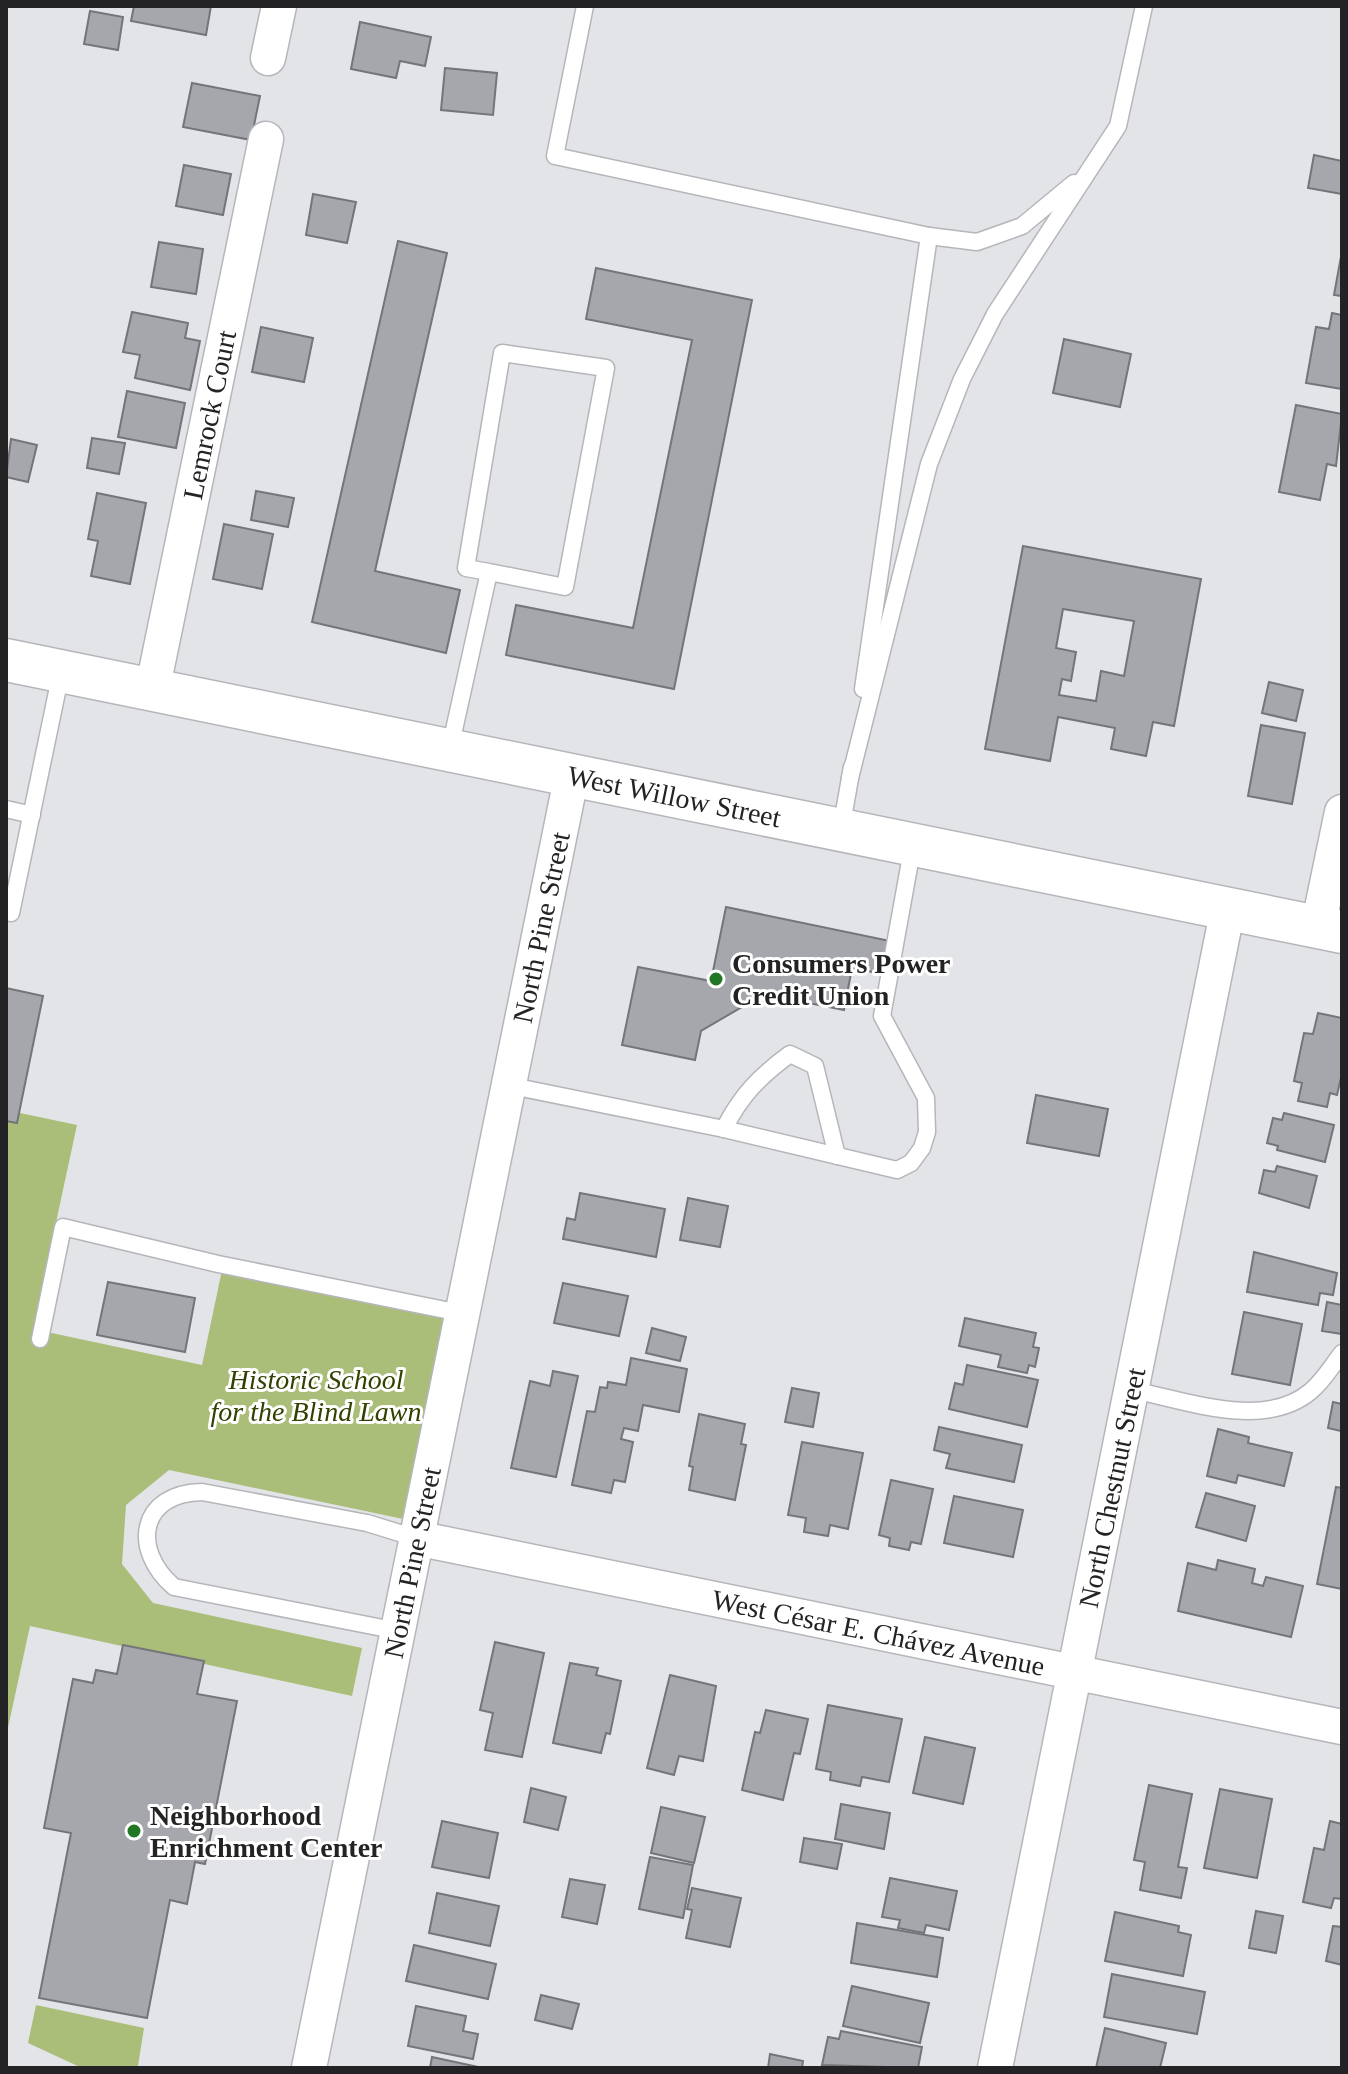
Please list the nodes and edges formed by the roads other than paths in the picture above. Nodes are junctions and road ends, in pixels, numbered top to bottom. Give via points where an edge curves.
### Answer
1 (279, 6) edge
2 (585, 6) edge
3 (1144, 6) edge
4 (268, 58) dead end
5 (266, 139) dead end
6 (1090, 170) junction
7 (929, 236) junction
8 (489, 572) junction
9 (6, 660) edge
10 (61, 672) junction
11 (152, 691) junction
12 (449, 750) junction
13 (572, 774) junction
14 (850, 778) junction
15 (6, 809) edge
16 (1342, 812) edge
17 (32, 815) junction
18 (841, 829) junction
19 (914, 844) junction
20 (1228, 908) junction
21 (6, 912) edge
22 (1330, 930) edge
23 (507, 1085) junction
24 (724, 1129) junction
25 (837, 1156) junction
26 (460, 1313) junction
27 (40, 1339) dead end
28 (1342, 1353) edge
29 (1132, 1390) junction
30 (416, 1538) junction
31 (398, 1631) junction
32 (1076, 1673) junction
33 (1342, 1727) edge
34 (309, 2068) edge
35 (995, 2068) edge

1 - 4 street
2 - 7 lane via 555,156
3 - 6 lane via 1118,126
5 - 11 street, Lemrock Court
6 - 7 lane via 1022,226 977,242
6 - 14 lane via 995,314 957,393 929,464
7 - 14 lane
8 - 8 lane via 466,568 502,353 606,368 565,587
8 - 12 lane
9 - 10 street, West Willow Street
10 - 11 street, West Willow Street
10 - 17 lane
11 - 12 street, West Willow Street
12 - 13 street, West Willow Street
13 - 18 street, West Willow Street
13 - 23 street, North Pine Street
14 - 18 lane
15 - 17 lane
16 - 22 street
17 - 21 lane via 11,913
18 - 19 street, West Willow Street
19 - 20 street, West Willow Street
19 - 25 lane via 882,1016 926,1098 927,1132 911,1163 897,1170
20 - 22 street, West Willow Street
20 - 29 street, North Chestnut Street
23 - 24 lane
23 - 26 street, North Pine Street
24 - 25 lane
24 - 25 lane via 738,1100 759,1076 790,1054 815,1066
26 - 27 lane via 63,1227
26 - 30 street, North Pine Street
28 - 29 lane via 1311,1391 1267,1410 1246,1412
29 - 32 street, North Chestnut Street
30 - 31 street, North Pine Street
30 - 31 lane via 367,1523 185,1492 156,1511 145,1547 150,1562 174,1587
30 - 32 street, West César E. Chávez Avenue
31 - 34 street, North Pine Street
32 - 33 street, West César E. Chávez Avenue
32 - 35 street, North Chestnut Street

